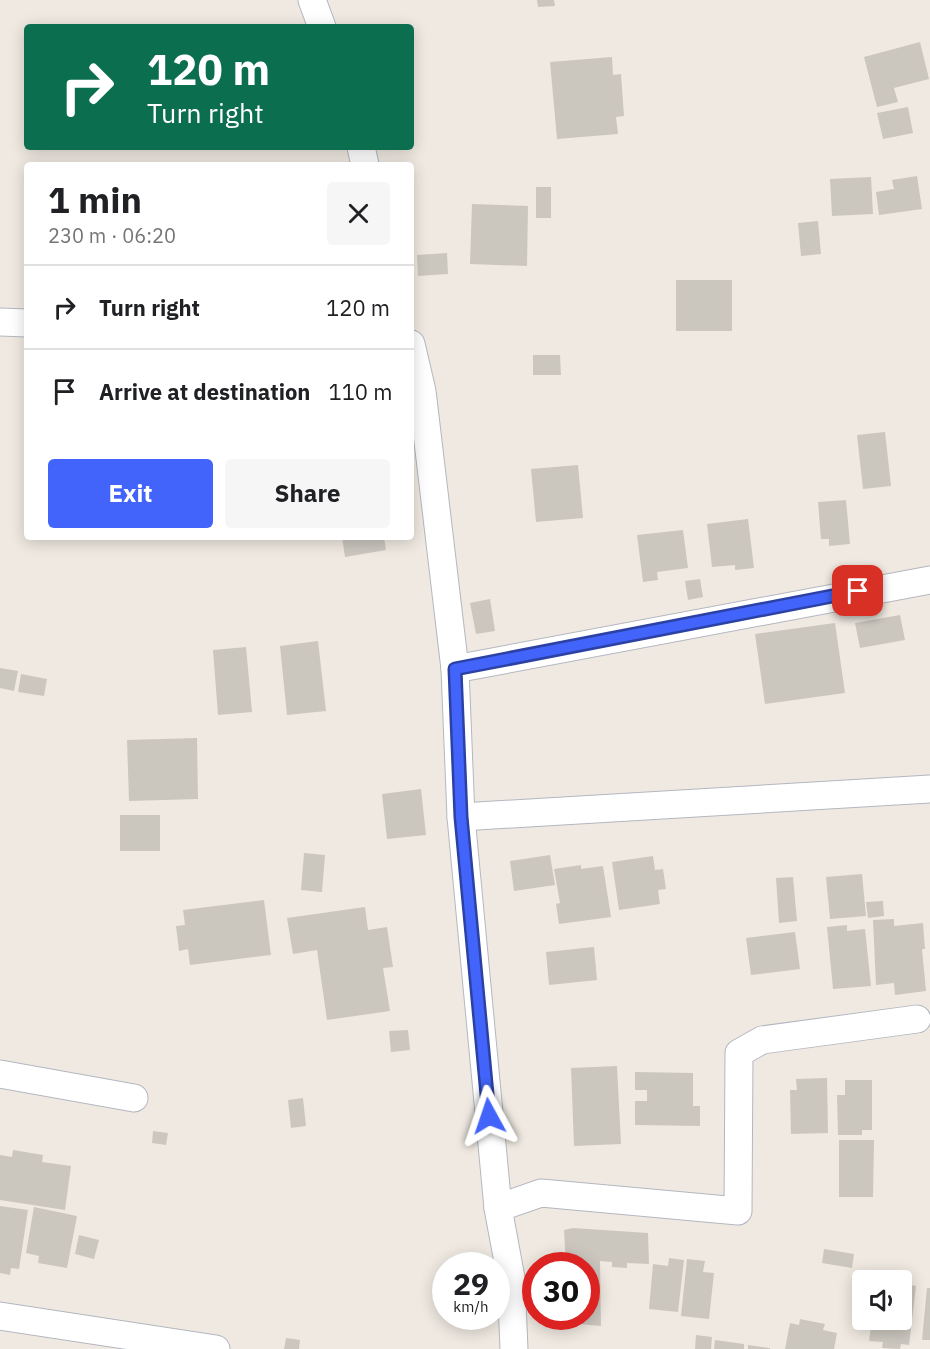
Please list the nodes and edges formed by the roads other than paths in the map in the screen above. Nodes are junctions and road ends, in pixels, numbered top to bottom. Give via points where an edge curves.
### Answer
1 (312, 0) edge
2 (321, 24) edge
3 (0, 322) edge
4 (24, 323) edge
5 (414, 357) edge
6 (930, 580) edge
7 (455, 669) junction
8 (930, 789) edge
9 (461, 817) junction
10 (917, 1019) dead end
11 (0, 1074) edge
12 (134, 1098) dead end
13 (498, 1209) junction
14 (0, 1316) edge
15 (216, 1349) edge
16 (514, 1349) edge

1 - 2 street
3 - 4 street
5 - 7 street via 422,391
6 - 7 street
7 - 9 street
8 - 9 street
9 - 13 street
10 - 13 street via 762,1040 739,1053 738,1211 541,1193
11 - 12 street
13 - 16 street via 511,1278
14 - 15 street

